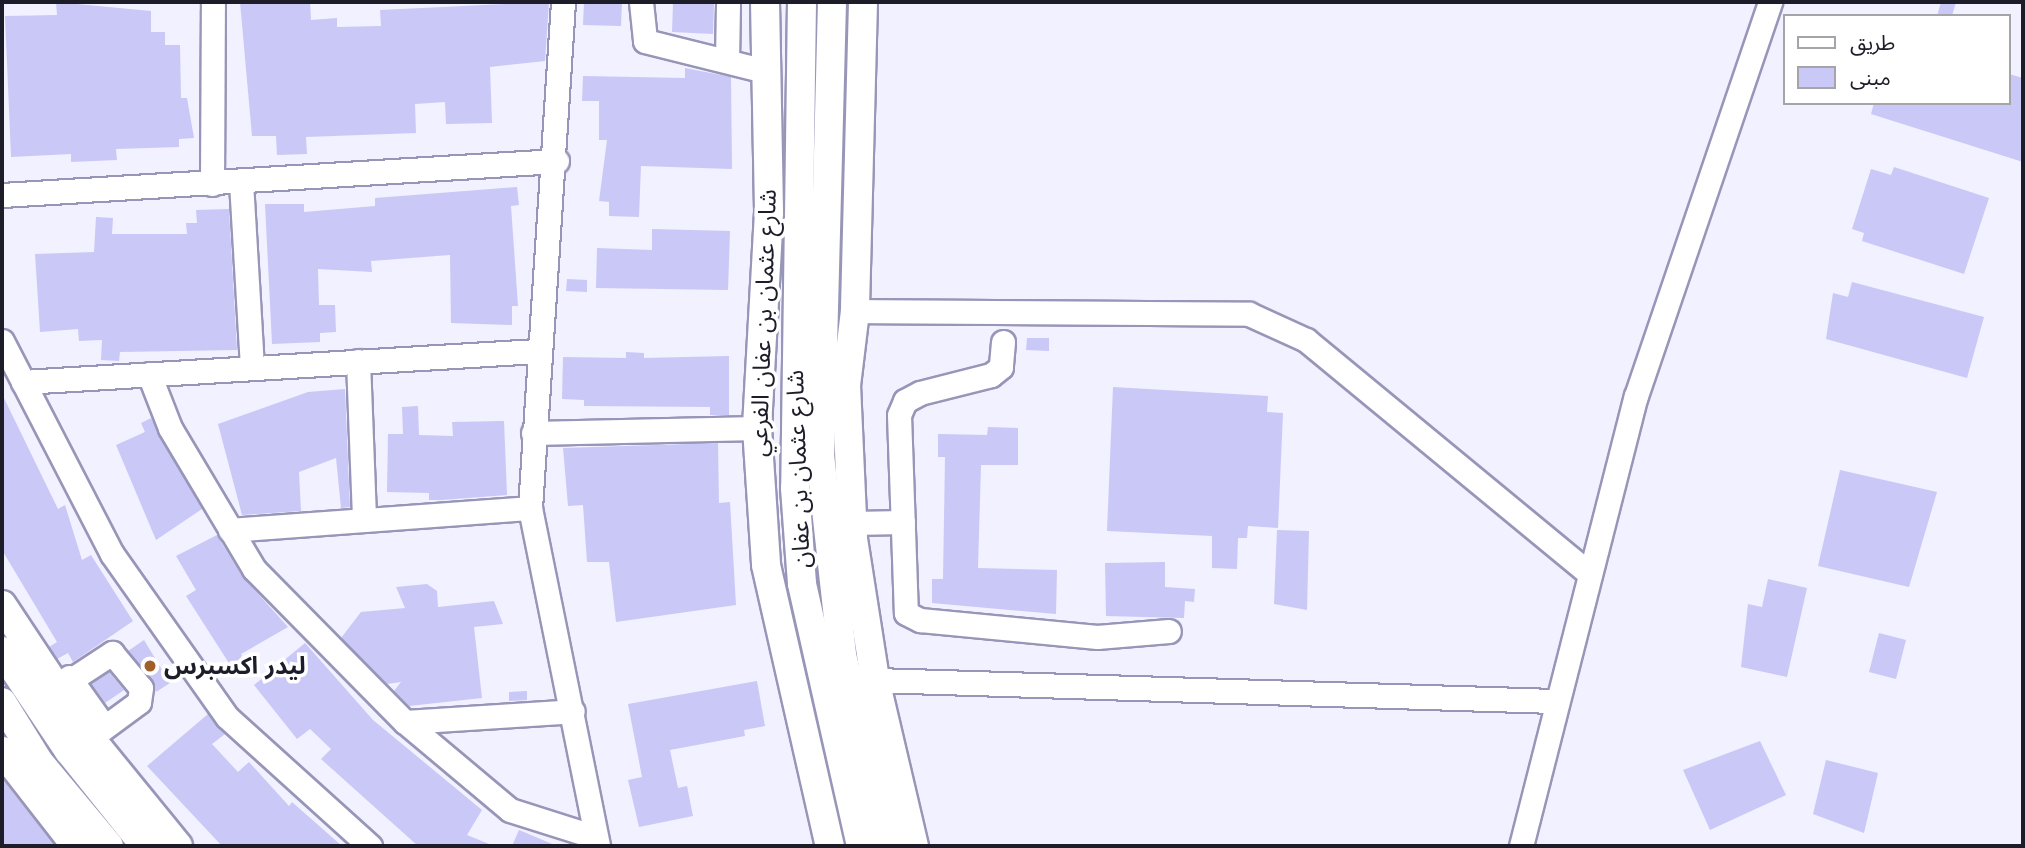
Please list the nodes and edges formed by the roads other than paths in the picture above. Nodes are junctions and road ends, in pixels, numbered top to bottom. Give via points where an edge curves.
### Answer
1 (213, 2) edge
2 (563, 2) edge
3 (641, 2) edge
4 (728, 2) edge
5 (765, 2) edge
6 (802, 2) edge
7 (832, 2) edge
8 (863, 2) edge
9 (1770, 2) edge
10 (727, 61) junction
11 (765, 71) junction
12 (557, 161) junction
13 (241, 182) junction
14 (212, 184) junction
15 (2, 195) edge
16 (855, 311) junction
17 (2, 341) edge
18 (1003, 342) dead end
19 (537, 351) junction
20 (358, 361) junction
21 (252, 368) junction
22 (149, 374) junction
23 (23, 382) junction
24 (757, 428) junction
25 (534, 433) junction
26 (530, 508) junction
27 (364, 520) junction
28 (903, 522) junction
29 (852, 523) junction
30 (230, 530) junction
31 (1587, 572) junction
32 (2, 605) edge
33 (1169, 631) dead end
34 (2, 651) edge
35 (876, 680) junction
36 (63, 683) junction
37 (1555, 701) junction
38 (2, 702) edge
39 (573, 711) junction
40 (405, 723) junction
41 (97, 732) junction
42 (2, 751) edge
43 (596, 842) edge
44 (76, 846) edge
45 (108, 846) edge
46 (145, 846) edge
47 (178, 846) edge
48 (370, 846) edge
49 (830, 846) edge
50 (861, 846) edge
51 (888, 846) edge
52 (914, 846) edge
53 (1521, 846) edge

1 - 14 street
2 - 12 street
3 - 10 street via 645,41
4 - 10 street
5 - 11 main road, شارع عثمان بن عفان الفرعي
6 - 50 main road, شارع عثمان بن عفان via 795,488 802,584
7 - 51 main road, شارع عثمان بن عفان via 820,455 842,655
8 - 16 main road
9 - 31 street via 1636,396
10 - 11 street
11 - 24 main road, شارع عثمان بن عفان الفرعي via 769,212
12 - 13 street
12 - 19 street
13 - 14 street
13 - 21 street
14 - 15 street
16 - 29 main road via 846,385
16 - 31 street via 1249,314 1306,340
17 - 23 street
18 - 28 street via 1001,367 991,375 905,401 899,415
19 - 20 street
19 - 25 street
20 - 21 street
20 - 27 street
21 - 22 street
22 - 23 street
22 - 30 street via 170,428
23 - 48 street via 112,554 227,717
24 - 25 street
24 - 49 main road, شارع عثمان بن عفان الفرعي via 766,565
25 - 26 street
26 - 27 street
26 - 39 street
27 - 30 street
28 - 29 street
28 - 33 street via 903,596 910,617 1097,636
29 - 35 main road
30 - 40 street via 254,569
31 - 37 street
32 - 36 main road
34 - 46 main road via 69,751
35 - 37 street
35 - 52 main road
36 - 41 main road
36 - 41 street via 104,654 119,656 142,695
37 - 53 street
38 - 45 main road via 39,762
39 - 40 street
39 - 43 street
40 - 43 street via 510,810
41 - 47 main road
42 - 44 main road

